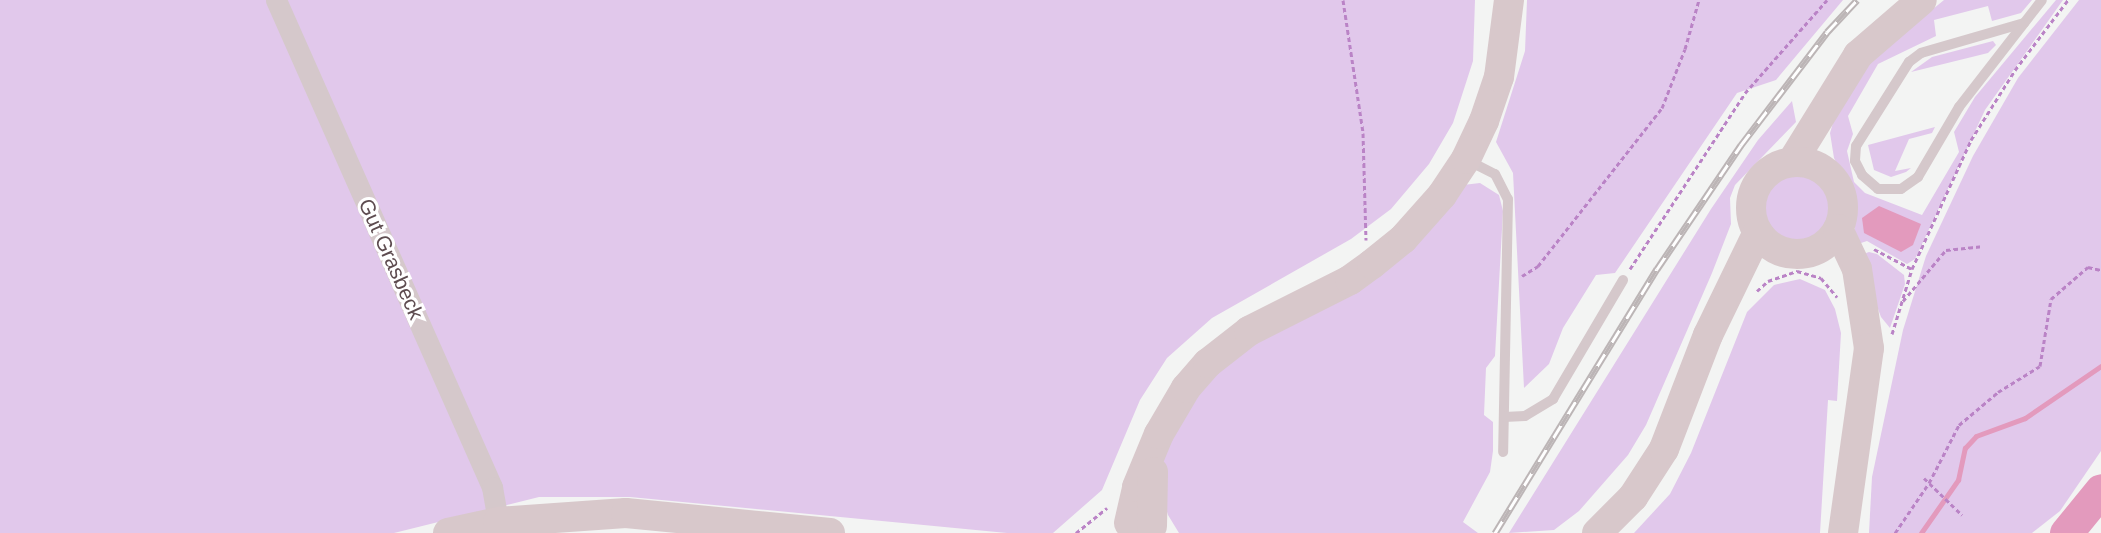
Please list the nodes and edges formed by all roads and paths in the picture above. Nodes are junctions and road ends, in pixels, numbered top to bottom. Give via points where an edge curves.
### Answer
1 (276, 0) edge
2 (1343, 0) edge
3 (1509, 0) edge
4 (1699, 0) edge
5 (1827, 0) edge
6 (1922, 0) edge
7 (2042, 0) edge
8 (2068, 0) edge
9 (2024, 23) junction
10 (1817, 127) junction
11 (1466, 159) junction
12 (1792, 162) junction
13 (1824, 171) junction
14 (1838, 229) junction
15 (1781, 245) junction
16 (1868, 246) dead end
17 (1982, 246) dead end
18 (1372, 264) junction
19 (2101, 270) edge
20 (1623, 280) joint
21 (1507, 286) junction
22 (1861, 296) junction
23 (1900, 303) dead end
24 (1504, 417) junction
25 (1503, 452) dead end
26 (1924, 478) dead end
27 (1929, 483) junction
28 (1962, 515) dead end
29 (498, 522) junction
30 (1138, 529) edge
31 (448, 533) edge
32 (830, 533) edge
33 (1597, 533) edge
34 (1843, 533) edge
35 (1895, 533) edge

1 - 29 street, Gut Grasbeck via 492,487
2 - 18 path via 1363,133 1366,245
3 - 11 main road via 1499,77
4 - 21 path via 1662,108 1538,266
5 - 20 path via 1745,93
6 - 10 main road via 1858,55 1828,99
7 - 9 lane
8 - 16 path via 2015,70 1971,140 1912,269
9 - 9 lane via 1921,53 1909,62 1856,146 1855,161 1862,175 1878,189 1901,189 1918,177 1959,107
10 - 12 main road
10 - 13 main road
11 - 18 main road via 1424,218
11 - 21 lane via 1495,174 1505,187
12 - 13 main road
12 - 15 main road via 1768,173 1754,194 1753,220
13 - 14 main road via 1841,197
14 - 15 main road via 1824,244
14 - 22 main road via 1857,269
15 - 22 main road via 1833,268
15 - 33 main road via 1728,294 1652,471
17 - 23 path via 1946,250
18 - 30 main road via 1350,280 1249,330 1220,352 1186,388 1137,487
19 - 27 path via 2088,267 2055,293 2044,323 2044,356 2040,366 1998,392 1964,421
20 - 24 lane via 1553,399 1525,416
21 - 24 lane
22 - 34 main road via 1869,348
24 - 25 lane
26 - 27 path
27 - 28 path
27 - 35 path
29 - 31 main road
29 - 32 main road via 626,513

